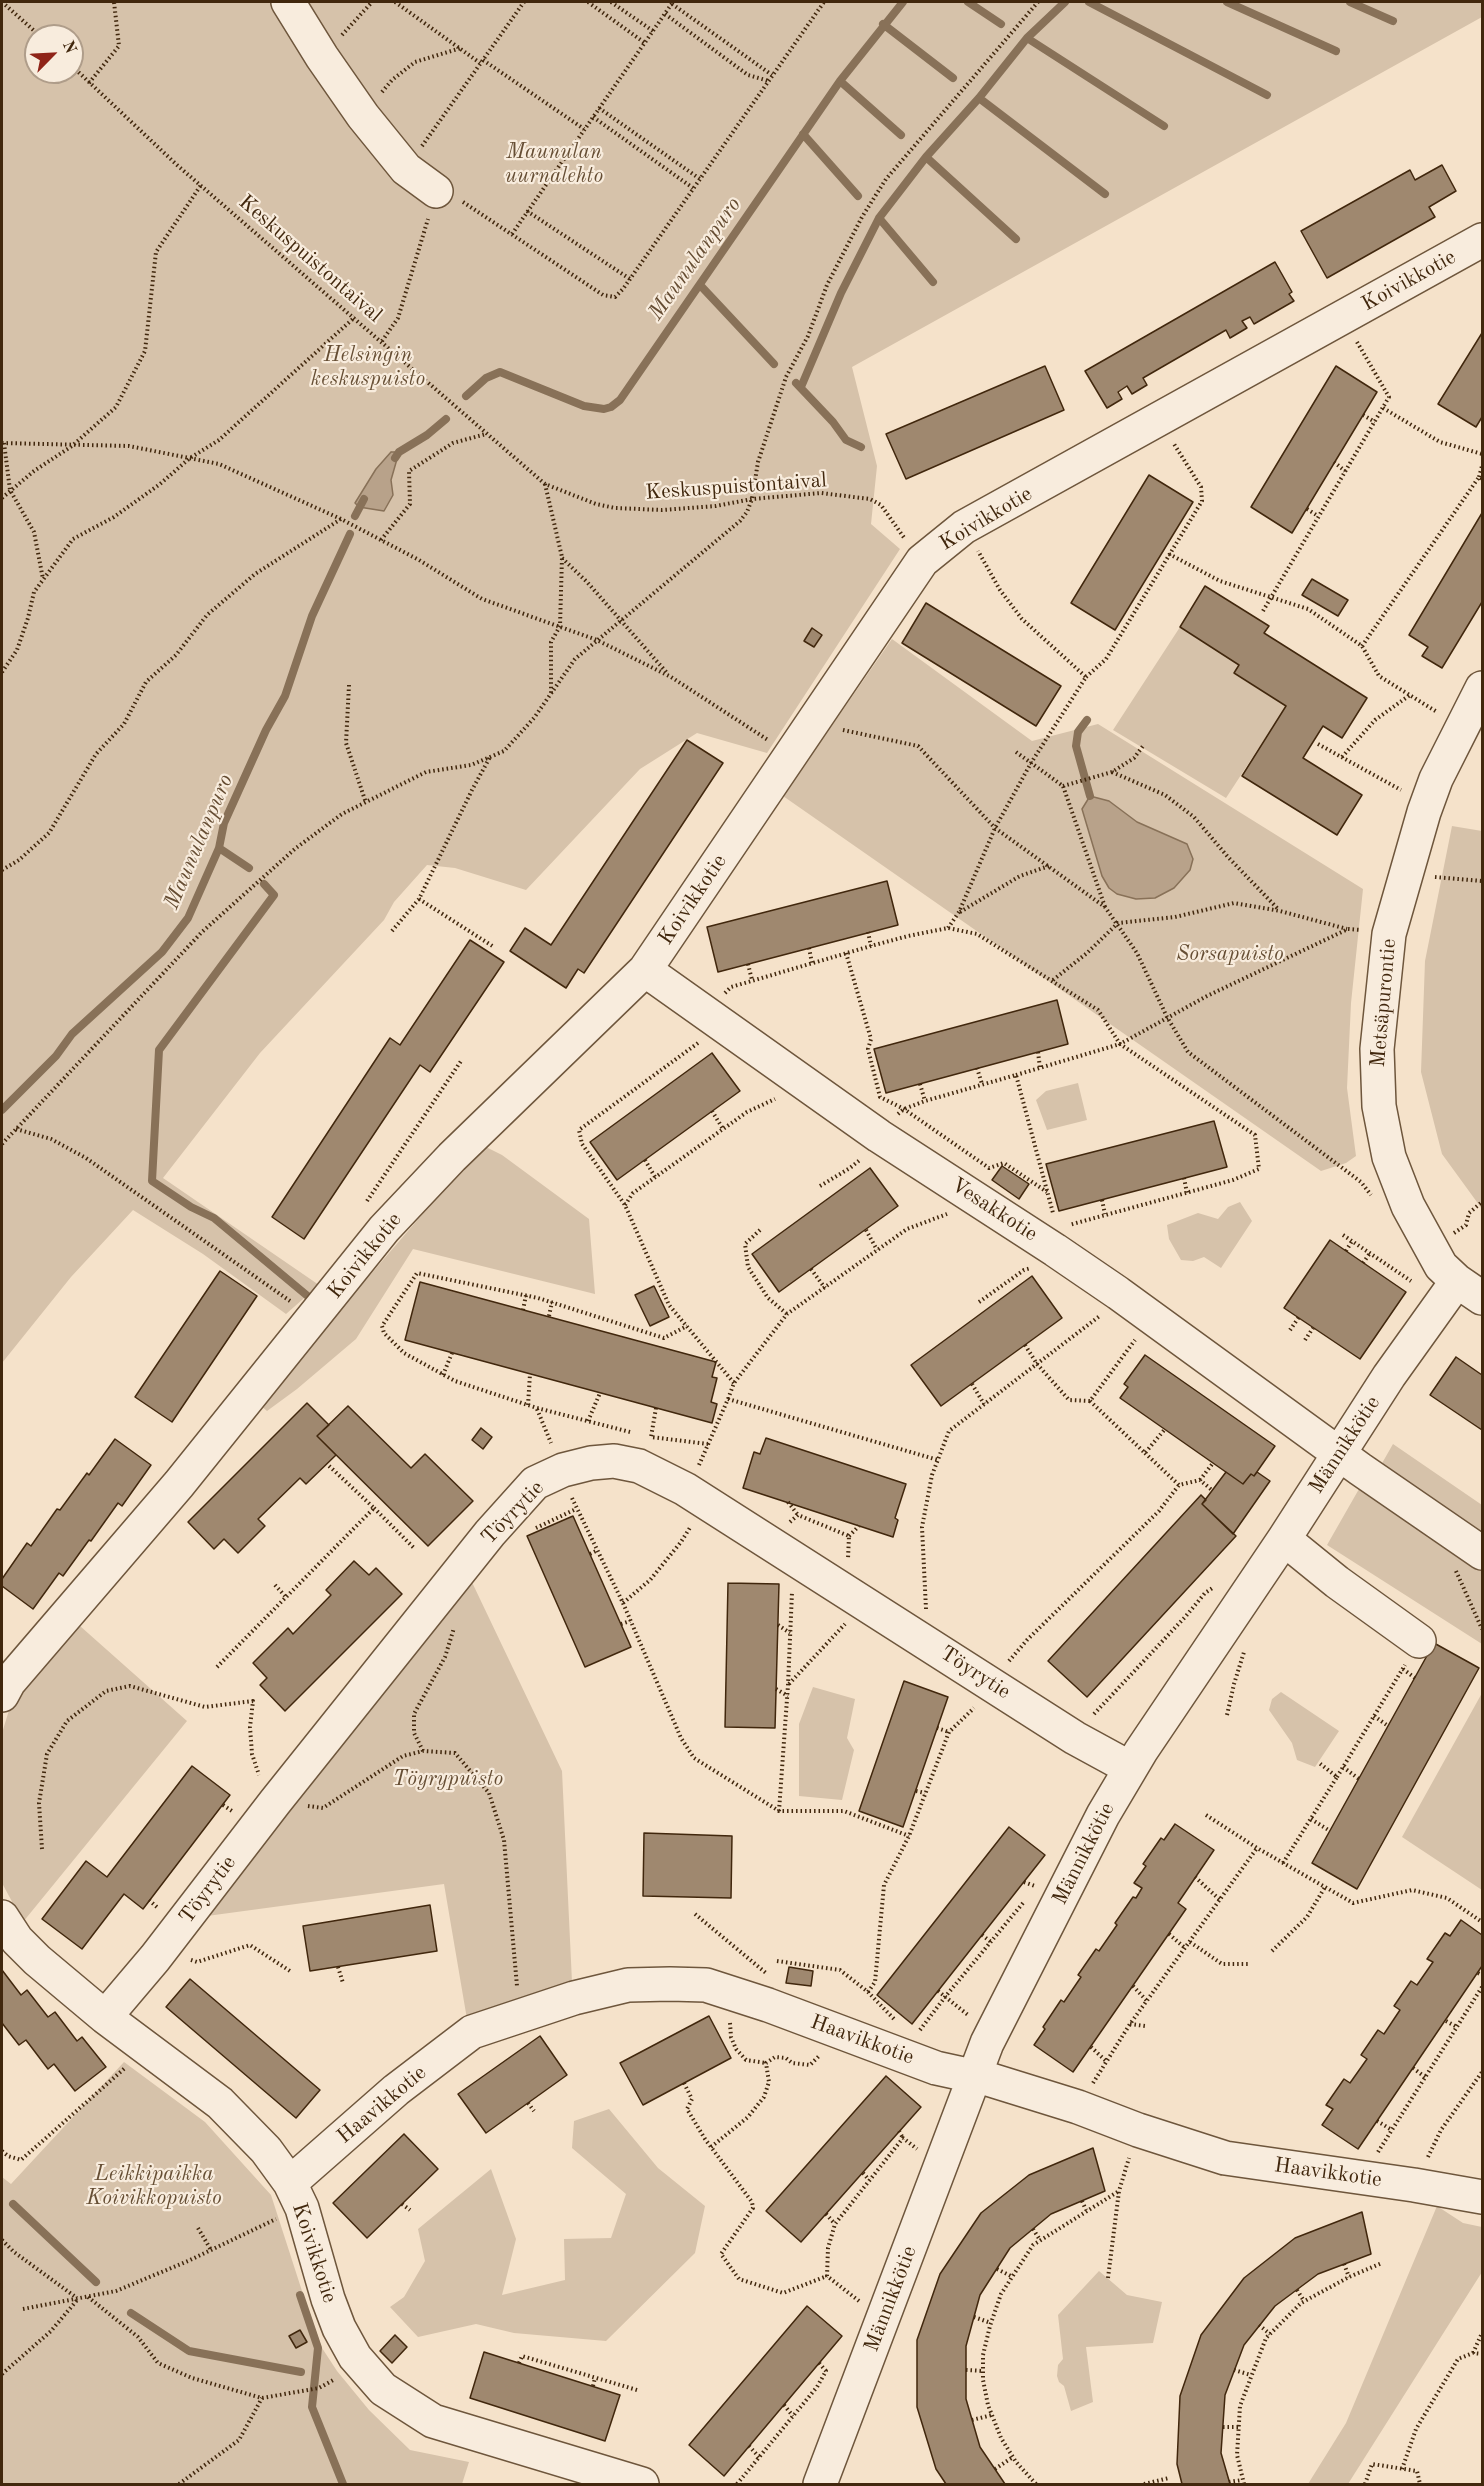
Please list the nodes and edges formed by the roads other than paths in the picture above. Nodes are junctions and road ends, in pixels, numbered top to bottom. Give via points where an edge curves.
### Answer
1 (288, 2) edge
2 (436, 191) road end
3 (1482, 240) edge
4 (1482, 691) edge
5 (645, 970) junction
6 (1470, 1290) edge
7 (1340, 1453) junction
8 (1284, 1539) junction
9 (1468, 1559) edge
10 (1419, 1641) road end
11 (2, 1695) edge
12 (1130, 1768) junction
13 (2, 1917) edge
14 (105, 2017) junction
15 (976, 2077) junction
16 (296, 2195) junction
17 (1482, 2197) edge
18 (642, 2484) edge
19 (820, 2484) edge

1 - 2 street via 363,116 406,169
3 - 5 street, Koivikkotie via 964,527 922,561
4 - 6 street, Metsäpurontie via 1436,779 1368,931 1379,1106 1389,1157 1408,1206 1441,1266
5 - 7 street, Vesakkotie via 879,1136 1118,1293
5 - 11 street, Koivikkotie via 452,1156 384,1229 305,1331
6 - 7 street, Männikkötie via 1389,1376
7 - 8 street, Männikkötie
7 - 9 street, Vesakkotie via 1434,1521
8 - 10 street
8 - 12 street, Männikkötie
12 - 14 street, Töyrytie via 1075,1738 685,1489 645,1451 614,1461 591,1463 535,1483 437,1598 162,1950
12 - 15 street, Männikkötie via 993,2033
13 - 14 street, Koivikkotie via 37,1960
14 - 16 street, Koivikkotie via 220,2103 266,2150
15 - 16 street, Haavikkotie via 936,2068 706,1986 628,1985 573,1998 472,2032 396,2090
15 - 17 street, Haavikkotie via 1078,2107 1224,2158
15 - 19 street, Männikkötie
16 - 18 street, Koivikkotie via 339,2328 355,2357 383,2389 433,2421

